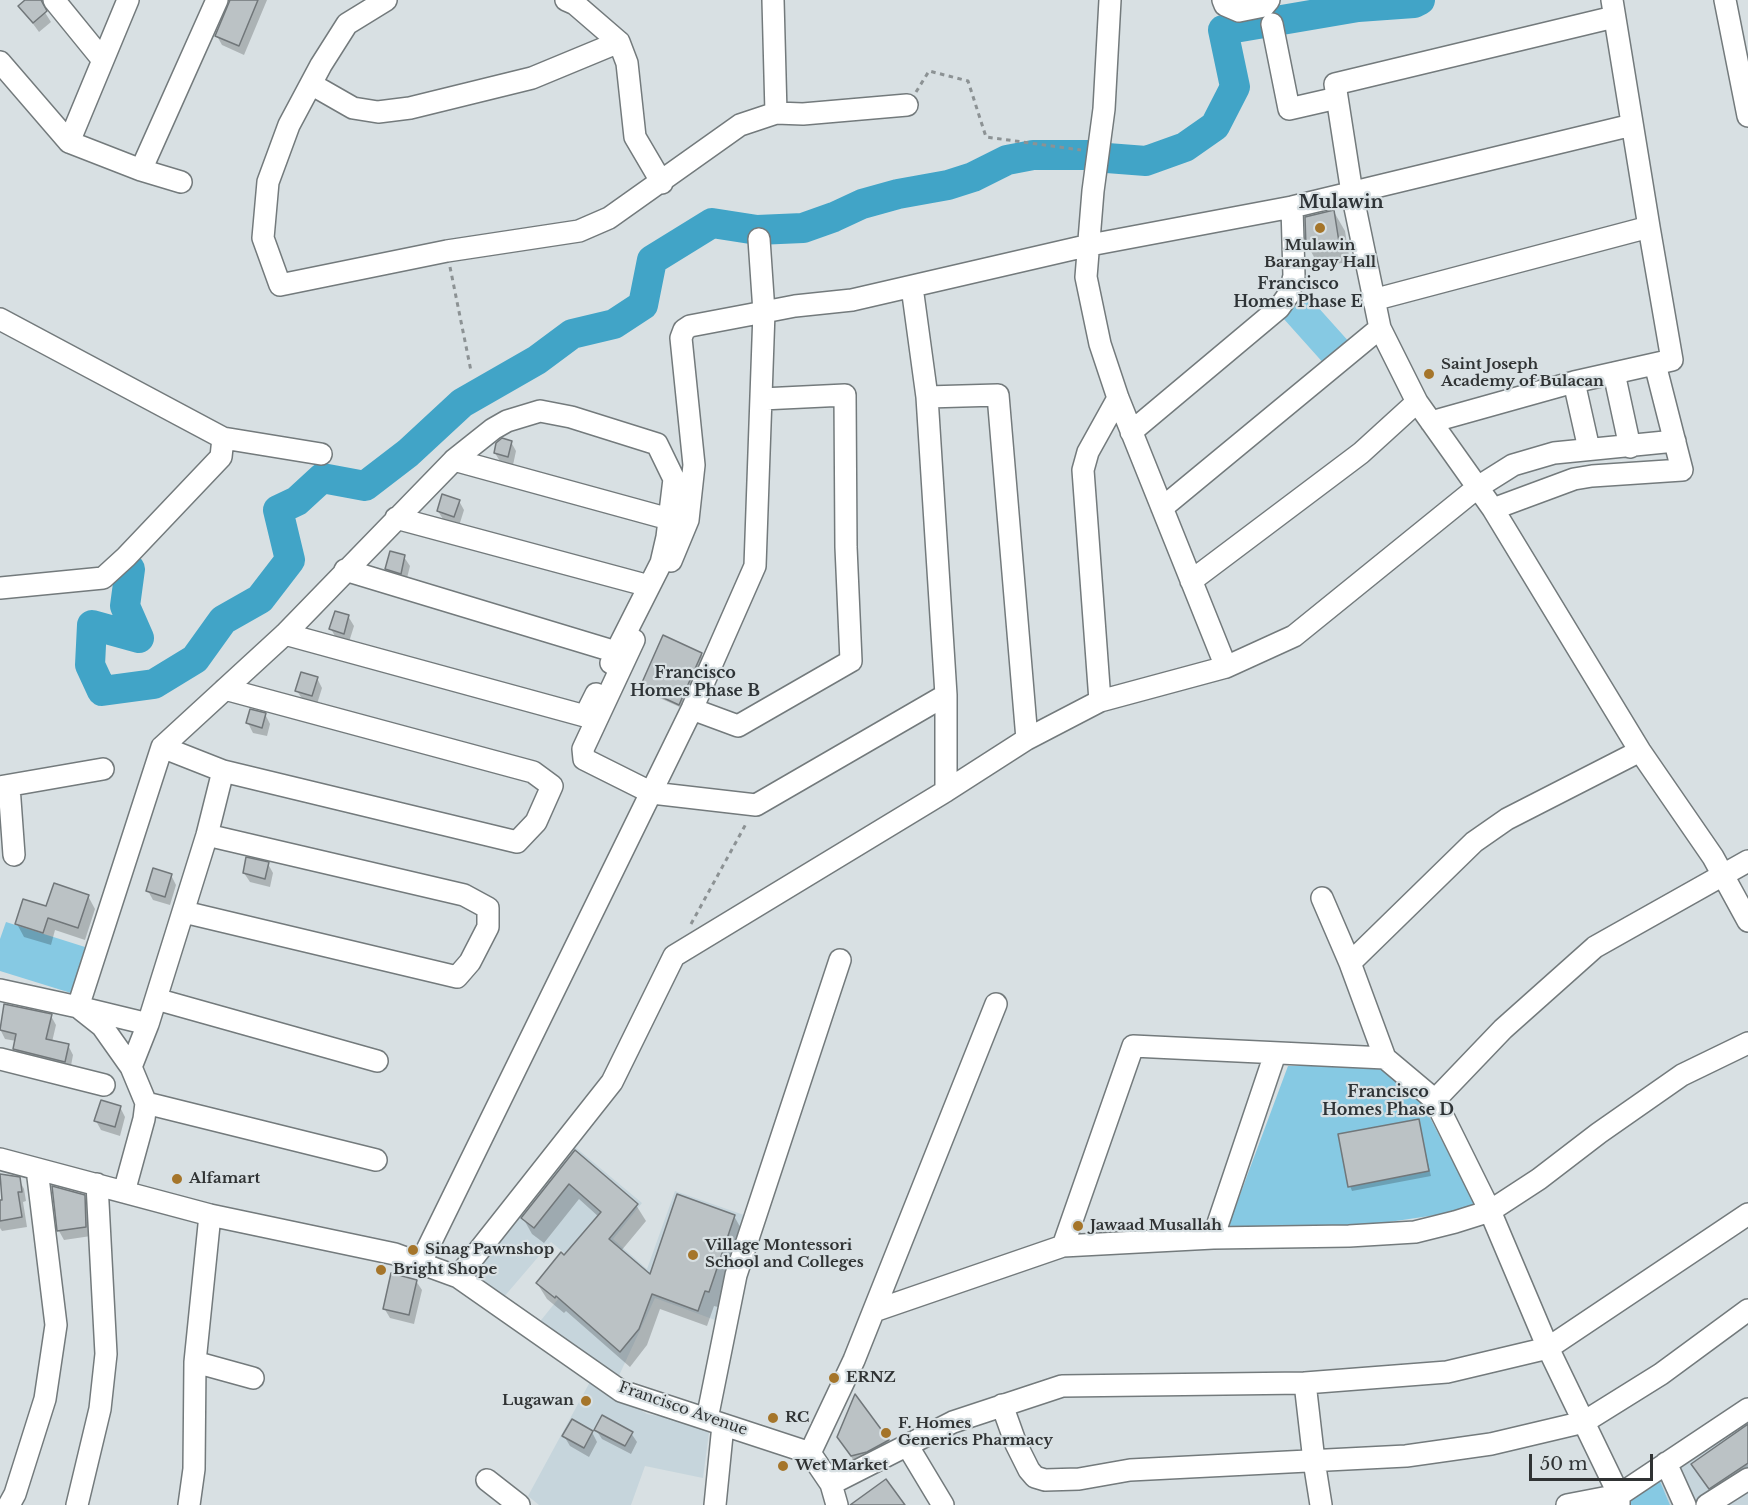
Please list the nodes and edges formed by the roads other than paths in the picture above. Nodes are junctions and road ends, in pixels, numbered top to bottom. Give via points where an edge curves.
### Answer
1 (54, 0) edge
2 (128, 0) edge
3 (217, 0) edge
4 (386, 0) edge
5 (566, 0) edge
6 (773, 0) edge
7 (1110, 0) edge
8 (1223, 0) edge
9 (1269, 0) edge
10 (1725, 0) edge
11 (1613, 9) edge
12 (1272, 24) dead end
13 (619, 42) junction
14 (102, 59) junction
15 (0, 62) edge
16 (311, 84) junction
17 (1337, 98) junction
18 (907, 105) road end
19 (776, 113) junction
20 (1748, 116) edge
21 (1632, 125) junction
22 (69, 142) junction
23 (141, 170) junction
24 (182, 182) dead end
25 (662, 183) junction
26 (1352, 193) junction
27 (1292, 207) junction
28 (1648, 227) junction
29 (759, 239) dead end
30 (1090, 245) junction
31 (912, 287) junction
32 (1373, 300) junction
33 (764, 312) junction
34 (0, 320) edge
35 (1380, 328) junction
36 (1655, 364) junction
37 (1614, 373) junction
38 (1574, 382) junction
39 (927, 397) junction
40 (1119, 398) junction
41 (762, 399) junction
42 (1417, 402) junction
43 (1431, 422) junction
44 (1131, 432) junction
45 (223, 438) junction
46 (1675, 441) junction
47 (1630, 447) junction
48 (1589, 449) junction
49 (321, 454) dead end
50 (454, 460) junction
51 (1478, 487) junction
52 (1162, 508) junction
53 (1493, 509) junction
54 (396, 518) junction
55 (669, 519) junction
56 (345, 570) junction
57 (1191, 581) junction
58 (649, 586) junction
59 (0, 588) edge
60 (285, 634) junction
61 (616, 652) junction
62 (1226, 667) junction
63 (225, 689) junction
64 (946, 695) junction
65 (1100, 701) junction
66 (692, 710) junction
67 (1027, 739) junction
68 (162, 747) junction
69 (1640, 751) junction
70 (104, 769) dead end
71 (223, 771) junction
72 (4, 786) edge
73 (946, 791) junction
74 (652, 793) junction
75 (207, 835) junction
76 (14, 855) dead end
77 (1748, 861) edge
78 (1723, 876) junction
79 (1322, 898) dead end
80 (184, 912) junction
81 (1748, 921) edge
82 (840, 960) dead end
83 (1350, 963) junction
84 (0, 990) edge
85 (156, 999) junction
86 (996, 1004) dead end
87 (78, 1007) junction
88 (148, 1024) junction
89 (1748, 1042) edge
90 (1275, 1054) junction
91 (1385, 1058) junction
92 (0, 1059) edge
93 (376, 1061) dead end
94 (131, 1067) junction
95 (105, 1085) dead end
96 (1435, 1100) junction
97 (146, 1103) junction
98 (0, 1159) edge
99 (376, 1160) dead end
100 (37, 1169) junction
101 (97, 1184) junction
102 (124, 1192) junction
103 (1490, 1211) junction
104 (1748, 1214) edge
105 (210, 1215) junction
106 (1213, 1238) junction
107 (1063, 1246) junction
108 (421, 1262) junction
109 (458, 1277) junction
110 (1748, 1310) edge
111 (874, 1311) junction
112 (1548, 1348) junction
113 (195, 1362) junction
114 (253, 1378) dead end
115 (1305, 1383) junction
116 (1002, 1405) junction
117 (1748, 1409) edge
118 (715, 1422) junction
119 (1584, 1422) junction
120 (907, 1445) junction
121 (810, 1453) junction
122 (1314, 1461) junction
123 (1666, 1463) junction
124 (1748, 1479) edge
125 (487, 1480) dead end
126 (831, 1485) junction
127 (1619, 1500) edge
128 (9, 1505) edge
129 (77, 1505) edge
130 (189, 1505) edge
131 (519, 1505) edge
132 (715, 1505) edge
133 (837, 1505) edge
134 (943, 1505) edge
135 (1322, 1505) edge
136 (1567, 1505) edge
137 (1685, 1505) edge
138 (1707, 1505) edge

1 - 14 street
2 - 14 street
3 - 23 street
4 - 16 street via 346,24
5 - 13 street
6 - 19 street
7 - 30 street
8 - 9 street via 1239,11 1264,6
10 - 20 street
11 - 17 street via 1335,84
11 - 21 street
12 - 17 street via 1289,110
13 - 16 street via 532,78 378,112 353,108
13 - 25 street via 627,63 634,137
14 - 22 street
15 - 22 street
16 - 25 street via 289,125 268,182 263,238 280,285 447,250 579,231 609,218
17 - 26 street
18 - 19 street
19 - 25 street via 740,125
21 - 26 street
21 - 28 street
22 - 23 street
23 - 24 street
26 - 27 street
26 - 32 street
27 - 30 street
27 - 44 street via 1294,276 1289,294 1279,308
28 - 32 street
28 - 36 street via 1672,360
29 - 33 street
30 - 31 street
30 - 40 street via 1086,277 1100,344
31 - 33 street
31 - 39 street
32 - 35 street
33 - 41 street
33 - 74 street via 684,330 681,338 694,465 688,520 583,749 584,759
34 - 45 street
35 - 42 street
35 - 52 street
36 - 37 street
36 - 46 street
37 - 38 street
37 - 47 street
38 - 43 street
38 - 48 street
39 - 64 street
39 - 67 street via 998,395
40 - 44 street
40 - 65 street via 1088,452 1083,470
41 - 66 street via 755,566
41 - 66 street via 845,395 851,661 738,726
42 - 43 street
42 - 57 street via 1361,453
43 - 51 street
44 - 52 street
45 - 49 street
45 - 59 street via 221,457 103,578
46 - 47 street
46 - 53 street via 1682,470 1574,479
47 - 48 street
48 - 51 street via 1533,458 1513,465
50 - 54 street
50 - 55 street
50 - 55 street via 507,421 540,411 571,417 657,444 674,479
51 - 53 street
51 - 62 street via 1294,636
52 - 57 street
53 - 69 street
54 - 56 street
54 - 58 street
55 - 58 street via 661,562
56 - 60 street
56 - 61 street
57 - 62 street
58 - 61 street
60 - 61 street via 585,716
60 - 63 street
62 - 65 street
63 - 68 street
63 - 71 street via 533,772 552,786 536,822 517,842
64 - 73 street
64 - 74 street via 756,805
65 - 67 street
66 - 74 street
67 - 73 street
68 - 71 street
68 - 87 street
69 - 78 street
69 - 83 street via 1507,819 1474,842
70 - 72 street
71 - 75 street
72 - 76 street
73 - 109 street via 674,956 612,1082
74 - 108 street
75 - 80 street
75 - 80 street via 464,895 488,908 488,927 457,978
77 - 78 street
78 - 81 street
78 - 96 street via 1595,947 1503,1029
79 - 83 street
80 - 85 street
82 - 118 street via 736,1275
83 - 91 street
84 - 87 street
85 - 88 street
85 - 93 street
86 - 111 street
87 - 88 street
87 - 94 street via 102,1026
88 - 94 street
89 - 103 street via 1682,1075
90 - 91 street
90 - 106 street
90 - 107 street via 1133,1046
91 - 96 street
92 - 95 street
94 - 97 street
96 - 103 street
97 - 99 street
97 - 102 street
98 - 100 street, Francisco Avenue
100 - 101 street, Francisco Avenue
100 - 128 street via 56,1325 45,1399
101 - 102 street, Francisco Avenue
101 - 129 street via 106,1354 100,1409
102 - 105 street, Francisco Avenue
103 - 106 street via 1415,1232
103 - 112 street
104 - 112 street
105 - 108 street, Francisco Avenue
105 - 113 street
106 - 107 street
107 - 111 street
108 - 109 street, Francisco Avenue
109 - 118 street, Francisco Avenue via 621,1391
110 - 119 street via 1661,1374
111 - 121 street
112 - 115 street via 1447,1372
112 - 119 street
113 - 114 street
113 - 130 street via 194,1469
115 - 116 street via 1062,1386
115 - 122 street
116 - 120 street via 953,1422
116 - 122 street via 1029,1470 1045,1480 1130,1470
117 - 123 street
118 - 121 street, Francisco Avenue
118 - 132 street
119 - 122 street via 1491,1444 1406,1456
119 - 127 street
120 - 126 street
120 - 134 street
121 - 126 street
122 - 135 street
123 - 127 street
123 - 137 street
124 - 138 street
125 - 131 street
126 - 133 street
127 - 136 street

